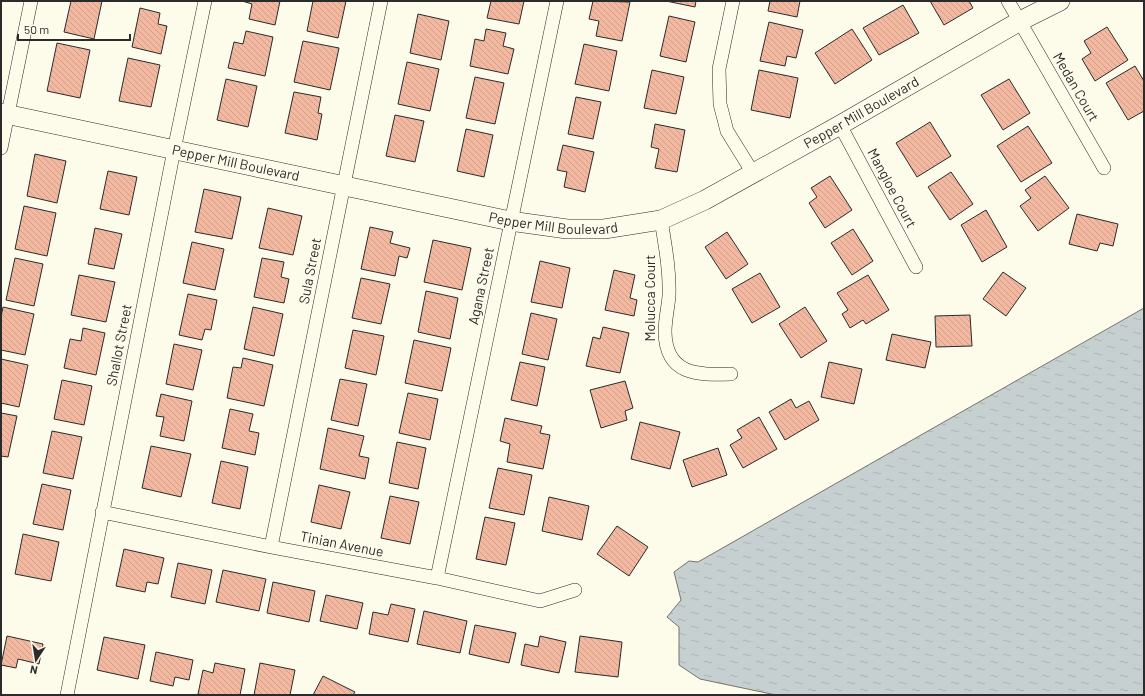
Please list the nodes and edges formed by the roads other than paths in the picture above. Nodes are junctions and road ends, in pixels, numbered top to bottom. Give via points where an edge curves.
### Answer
1 (31, 1) edge
2 (205, 1) edge
3 (381, 1) edge
4 (557, 1) edge
5 (733, 1) edge
6 (1008, 1) edge
7 (1060, 1) edge
8 (1020, 21) junction
9 (4, 114) edge
10 (840, 125) junction
11 (1, 148) edge
12 (174, 150) junction
13 (1104, 168) dead end
14 (753, 173) junction
15 (344, 186) junction
16 (662, 220) junction
17 (510, 221) junction
18 (916, 267) dead end
19 (731, 374) dead end
20 (102, 512) junction
21 (271, 547) junction
22 (437, 578) junction
23 (575, 590) dead end
24 (67, 695) edge

1 - 9 street
2 - 12 street, Shallot Street
3 - 15 street, Sula Street
4 - 17 street, Agana Street
5 - 14 street via 718,69 720,104 727,131
6 - 8 street, Medan Court
7 - 8 street, Pepper Mill Boulevard
8 - 10 street, Pepper Mill Boulevard
8 - 13 street, Medan Court
9 - 11 street
9 - 12 street, Pepper Mill Boulevard
10 - 14 street, Pepper Mill Boulevard
10 - 18 street, Mangloe Court
12 - 15 street, Pepper Mill Boulevard
12 - 20 street, Shallot Street
14 - 16 street, Pepper Mill Boulevard
15 - 17 street, Pepper Mill Boulevard
15 - 21 street, Sula Street
16 - 17 street, Pepper Mill Boulevard via 604,229 567,229
16 - 19 street, Molucca Court via 669,296 666,350 674,362 684,370 704,374
17 - 22 street, Agana Street
20 - 21 street, Tinian Avenue
20 - 24 street, Shallot Street
21 - 22 street, Tinian Avenue
22 - 23 street, Tinian Avenue via 540,601

